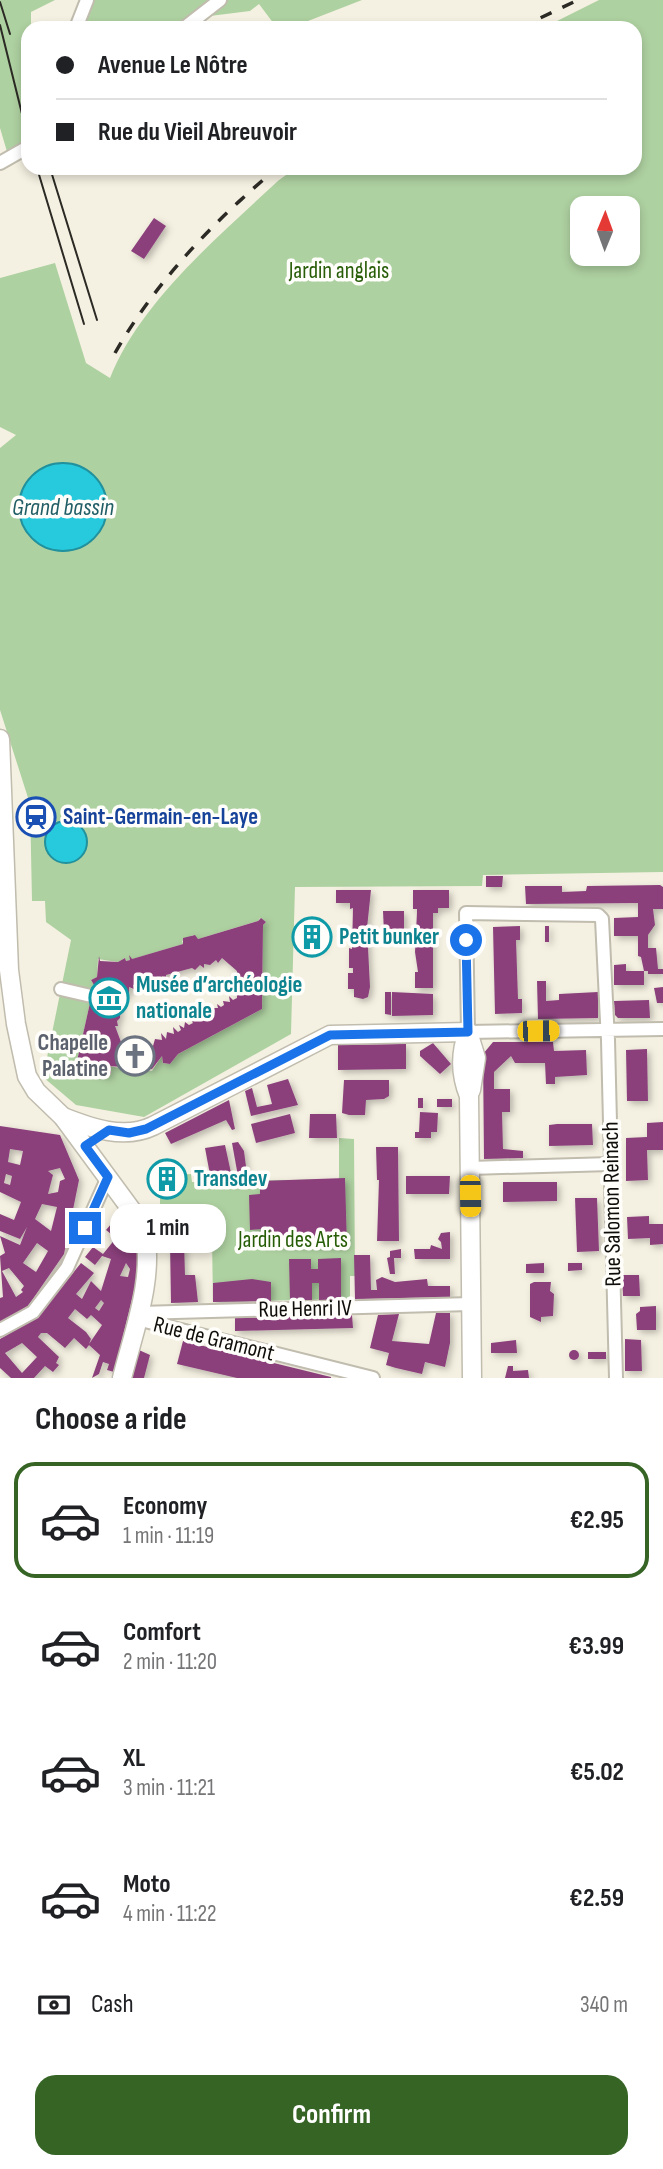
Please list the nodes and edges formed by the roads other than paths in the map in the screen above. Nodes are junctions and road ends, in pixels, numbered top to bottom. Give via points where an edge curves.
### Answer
1 (87, 0) edge
2 (220, 0) edge
3 (79, 21) edge
4 (193, 21) edge
5 (21, 152) edge
6 (0, 163) edge
7 (0, 739) edge
8 (5, 975) edge
9 (61, 989) dead end
10 (91, 996) dead end
11 (0, 999) edge
12 (16, 1024) junction
13 (663, 1029) edge
14 (607, 1030) junction
15 (468, 1032) junction
16 (63, 1117) junction
17 (109, 1130) junction
18 (85, 1146) junction
19 (611, 1164) junction
20 (470, 1168) junction
21 (108, 1177) junction
22 (471, 1304) junction
23 (138, 1316) junction
24 (0, 1330) edge
25 (122, 1378) edge
26 (373, 1378) edge
27 (472, 1378) edge
28 (616, 1378) edge

1 - 3 street
2 - 4 street
5 - 6 street
7 - 8 main road
8 - 12 main road
9 - 10 street
11 - 12 main road
12 - 16 main road via 27,1076
13 - 14 street
14 - 15 street
14 - 15 street, Rue Salomon Reinach via 602,919 598,915 466,913
14 - 19 street, Rue Salomon Reinach
15 - 17 main road via 330,1035 146,1129 129,1133
15 - 20 main road via 461,1049 463,1082 469,1096
16 - 17 main road
16 - 18 main road
17 - 18 main road
18 - 21 main road
19 - 20 street
19 - 28 street, Rue Salomon Reinach
20 - 22 main road
21 - 23 main road via 145,1227 148,1271
21 - 24 street via 67,1268 33,1312
22 - 23 street, Rue Henri IV
22 - 27 main road
23 - 25 main road
23 - 26 street, Rue de Gramont

